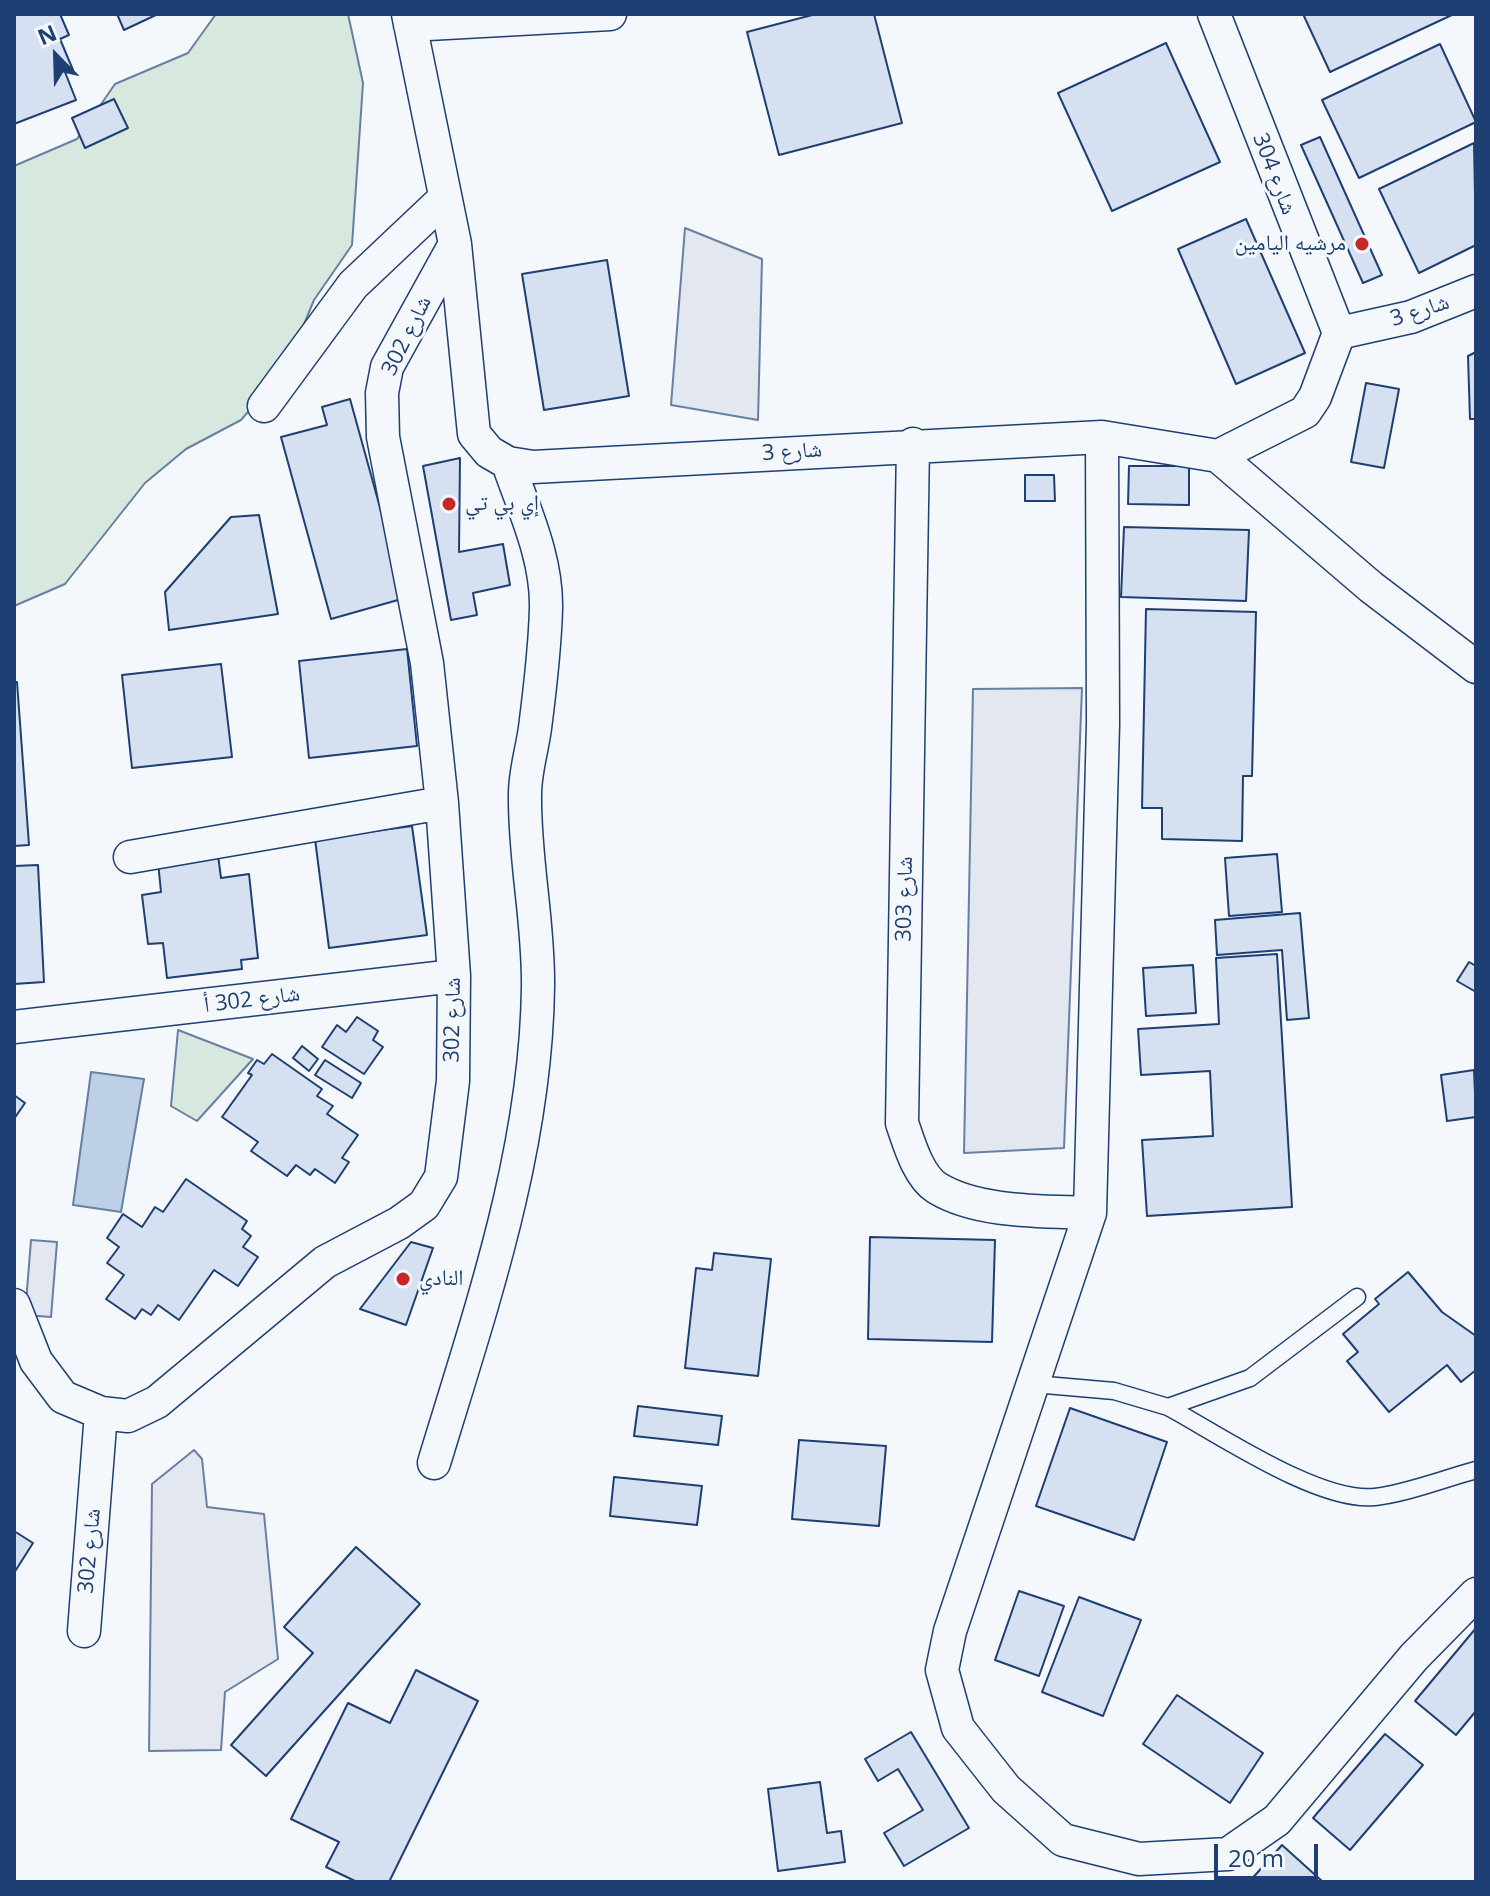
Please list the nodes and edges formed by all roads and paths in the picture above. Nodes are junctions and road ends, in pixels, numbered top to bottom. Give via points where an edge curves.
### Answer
1 (610, 14) edge
2 (1214, 14) edge
3 (409, 19) edge
4 (444, 199) junction
5 (455, 244) junction
6 (1476, 291) edge
7 (1339, 333) junction
8 (264, 406) dead end
9 (1102, 437) junction
10 (913, 444) junction
11 (1218, 456) junction
12 (508, 463) junction
13 (1476, 667) edge
14 (442, 803) junction
15 (130, 857) dead end
16 (454, 976) junction
17 (14, 1027) edge
18 (1090, 1213) junction
19 (1357, 1297) dead end
20 (14, 1305) edge
21 (1034, 1384) junction
22 (1168, 1407) junction
23 (101, 1413) junction
24 (434, 1463) dead end
25 (1476, 1470) edge
26 (1476, 1594) edge
27 (84, 1631) dead end

1 - 3 street
2 - 7 street, شارع 304
3 - 4 street
4 - 5 street
4 - 8 street via 353,285
5 - 12 street via 474,434
5 - 14 street, شارع 302 via 387,367 382,393 383,437 427,663
6 - 7 street, شارع 3 via 1411,317
7 - 11 street via 1305,412
9 - 10 street, شارع 3
9 - 11 street, شارع 3
9 - 18 street via 1103,724
10 - 12 street, شارع 3 via 576,467
10 - 18 street, شارع 303 via 902,1123 915,1159 935,1187 1000,1209
11 - 13 street via 1371,587
12 - 24 street via 540,554 546,606 525,790 538,988 525,1128 498,1252
14 - 15 street
14 - 16 street, شارع 302
16 - 17 street, شارع 302 أ
16 - 23 street, شارع 302 via 448,1131 441,1177 424,1205 325,1262 157,1402 128,1416
18 - 21 street
19 - 22 lane via 1250,1378
20 - 23 street via 36,1361 63,1397
21 - 22 lane via 1114,1391
21 - 26 street via 950,1631 942,1670 958,1728 1006,1789 1063,1840 1139,1859 1228,1854 1277,1820 1414,1657
22 - 25 lane via 1311,1485 1340,1494 1373,1497
23 - 27 street, شارع 302

